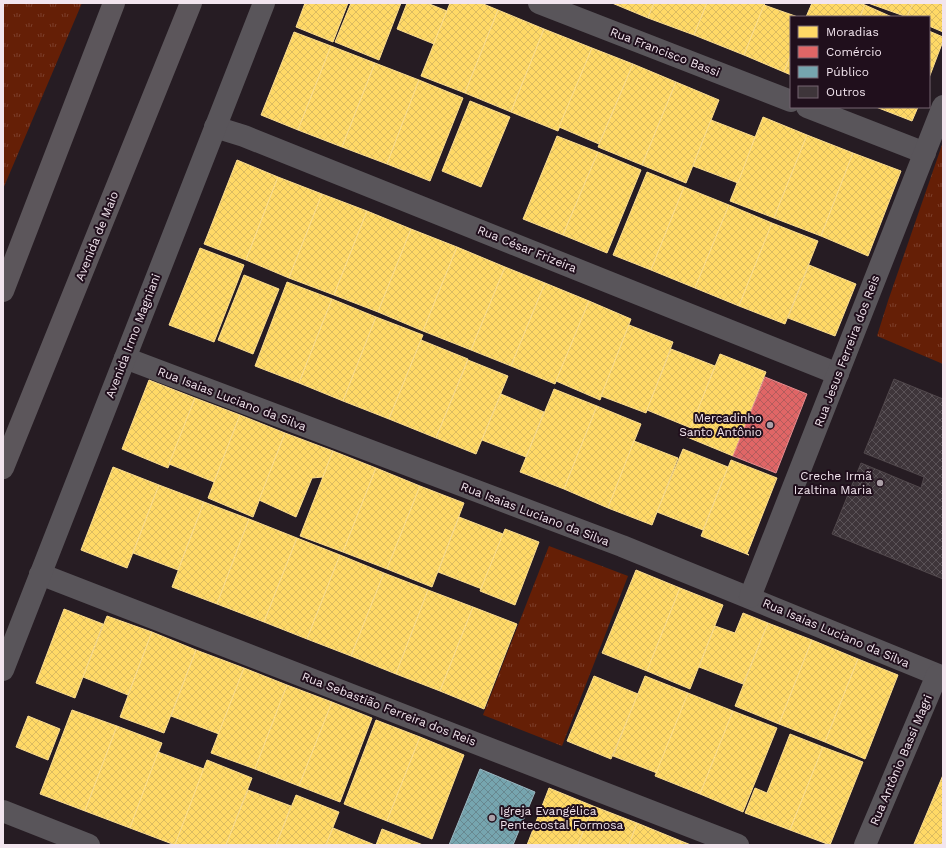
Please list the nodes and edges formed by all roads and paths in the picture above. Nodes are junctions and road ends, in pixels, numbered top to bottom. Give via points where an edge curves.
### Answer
1 (114, 3) edge
2 (191, 3) edge
3 (264, 3) edge
4 (539, 3) edge
5 (790, 101) edge
6 (943, 106) edge
7 (810, 108) edge
8 (215, 127) junction
9 (924, 153) junction
10 (3, 291) edge
11 (125, 358) junction
12 (838, 374) junction
13 (3, 468) edge
14 (40, 574) junction
15 (750, 597) junction
16 (3, 670) edge
17 (940, 676) edge
18 (3, 811) edge
19 (89, 845) edge
20 (738, 845) edge
21 (865, 845) edge

1 - 10 main road
2 - 13 main road, Avenida de Maio
3 - 8 street, Avenida Irmo Magniani
4 - 5 street, Rua Francisco Bassi
6 - 9 street, Rua Jesus Ferreira dos Reis
7 - 9 street
8 - 11 street, Avenida Irmo Magniani
8 - 12 street, Rua César Frizeira via 244,136
9 - 12 street, Rua Jesus Ferreira dos Reis
11 - 14 street, Avenida Irmo Magniani
11 - 15 street, Rua Isaias Luciano da Silva
12 - 15 street, Rua Jesus Ferreira dos Reis
14 - 16 street, Avenida Irmo Magniani
14 - 20 street, Rua Sebastião Ferreira dos Reis
15 - 17 street, Rua Isaias Luciano da Silva
17 - 21 street, Rua Antônio Bassi Magri
18 - 19 street

